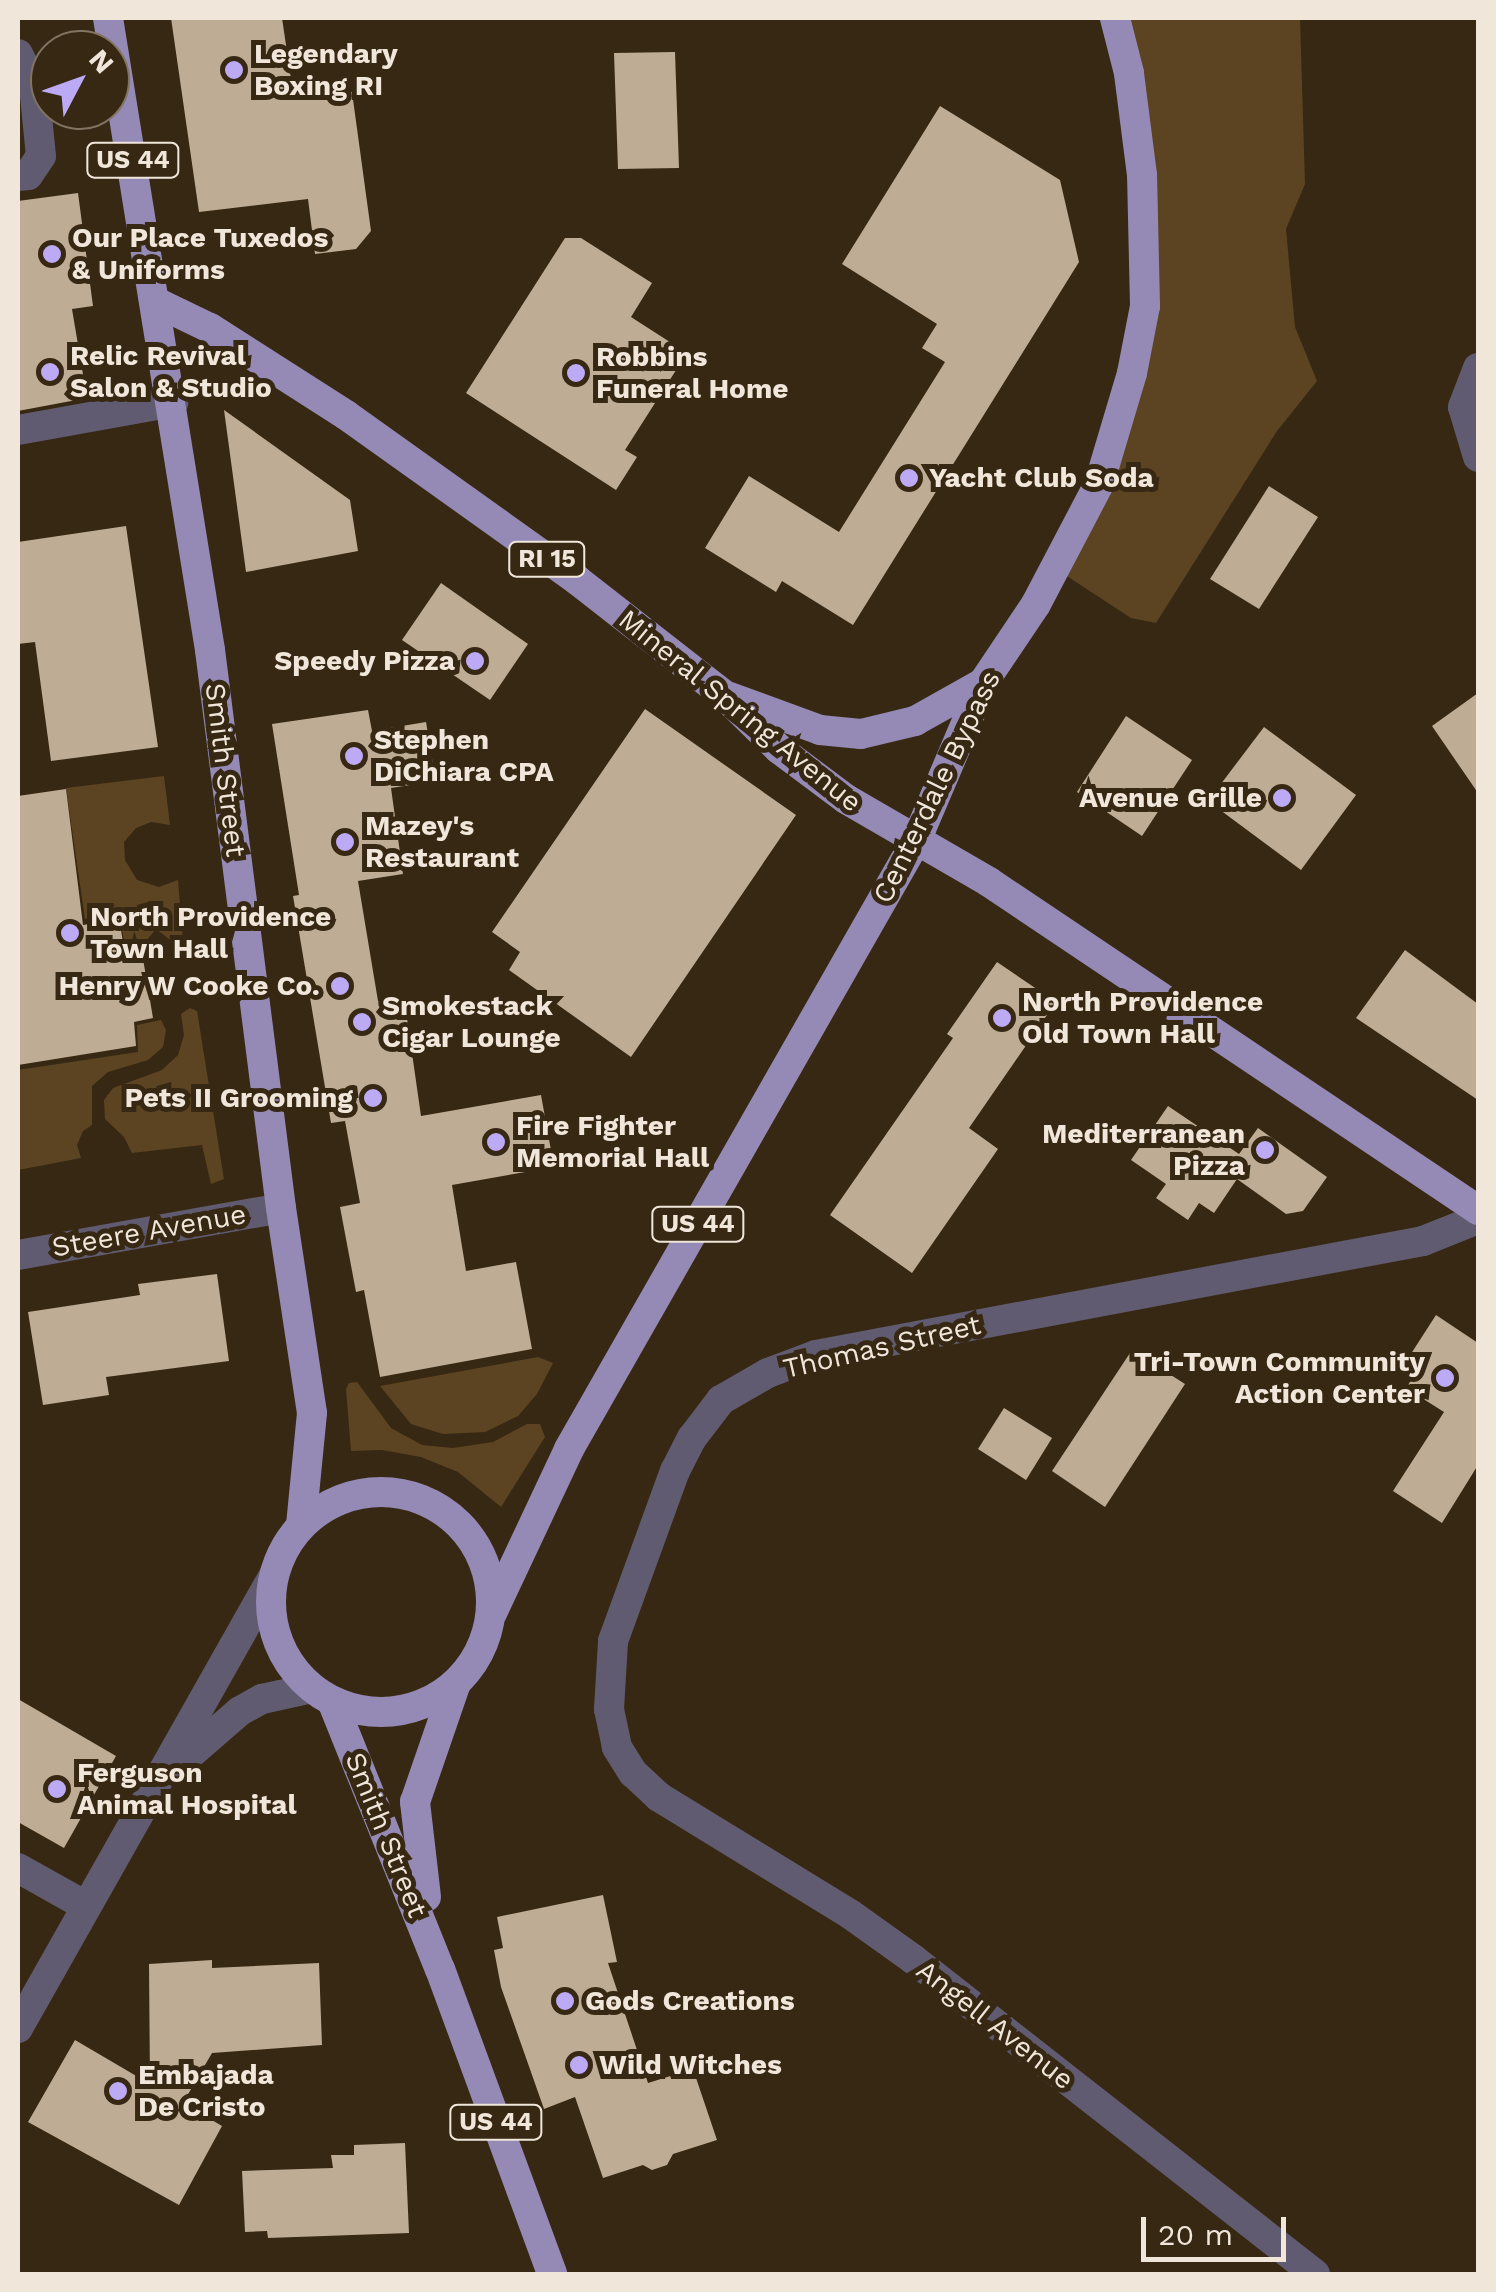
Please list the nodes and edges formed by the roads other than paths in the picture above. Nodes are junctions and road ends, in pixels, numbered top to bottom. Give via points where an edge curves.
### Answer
1 (108, 18) edge
2 (1114, 18) edge
3 (18, 54) edge
4 (18, 176) edge
5 (158, 303) junction
6 (1478, 368) edge
7 (173, 402) junction
8 (18, 430) edge
9 (1478, 458) edge
10 (984, 683) junction
11 (723, 694) junction
12 (916, 841) junction
13 (281, 1208) junction
14 (1478, 1210) edge
15 (1478, 1219) edge
16 (18, 1255) edge
17 (302, 1525) junction
18 (274, 1575) junction
19 (492, 1613) junction
20 (456, 1683) junction
21 (322, 1694) junction
22 (163, 1778) junction
23 (660, 1797) joint
24 (18, 1868) edge
25 (86, 1906) junction
26 (440, 1969) junction
27 (18, 2028) edge
28 (552, 2274) edge
29 (1315, 2274) edge

1 - 5 main road, Smith Street / US 44
2 - 10 main road, Centerdale Bypass / US 44 via 1142,175 1144,306 1132,373 1098,484 1036,604
3 - 4 street via 34,86 41,156 28,175
5 - 7 main road, Smith Street / US 44
5 - 11 main road, Mineral Spring Avenue / RI 15 via 210,328 346,415
6 - 9 street via 1463,407
7 - 8 street
7 - 13 main road, Smith Street / US 44
10 - 11 main road via 915,721 861,734 820,730
10 - 12 main road, Centerdale Bypass / US 44
11 - 12 main road, Mineral Spring Avenue / RI 15 via 779,749
12 - 14 main road, Mineral Spring Avenue / RI 15 via 990,882
12 - 19 main road, Centerdale Bypass / US 44 via 569,1449
13 - 16 street, Steere Avenue
13 - 17 main road, Smith Street / US 44 via 312,1412
15 - 23 street, Thomas Street via 1423,1241 816,1356 721,1400 675,1471 613,1641 608,1709 617,1747
17 - 18 main road
17 - 19 main road via 353,1494 384,1491 442,1508 481,1554
18 - 21 main road via 273,1624 282,1648
18 - 22 street
19 - 20 main road via 480,1652
20 - 21 main road via 435,1699 383,1712
20 - 26 main road, Smith Street / US 44 via 415,1802 417,1850
21 - 22 street via 262,1699
21 - 26 main road, Smith Street / US 44
22 - 25 street
23 - 29 street, Angell Avenue via 912,1959
24 - 25 street
25 - 27 street
26 - 28 main road, Smith Street / US 44

